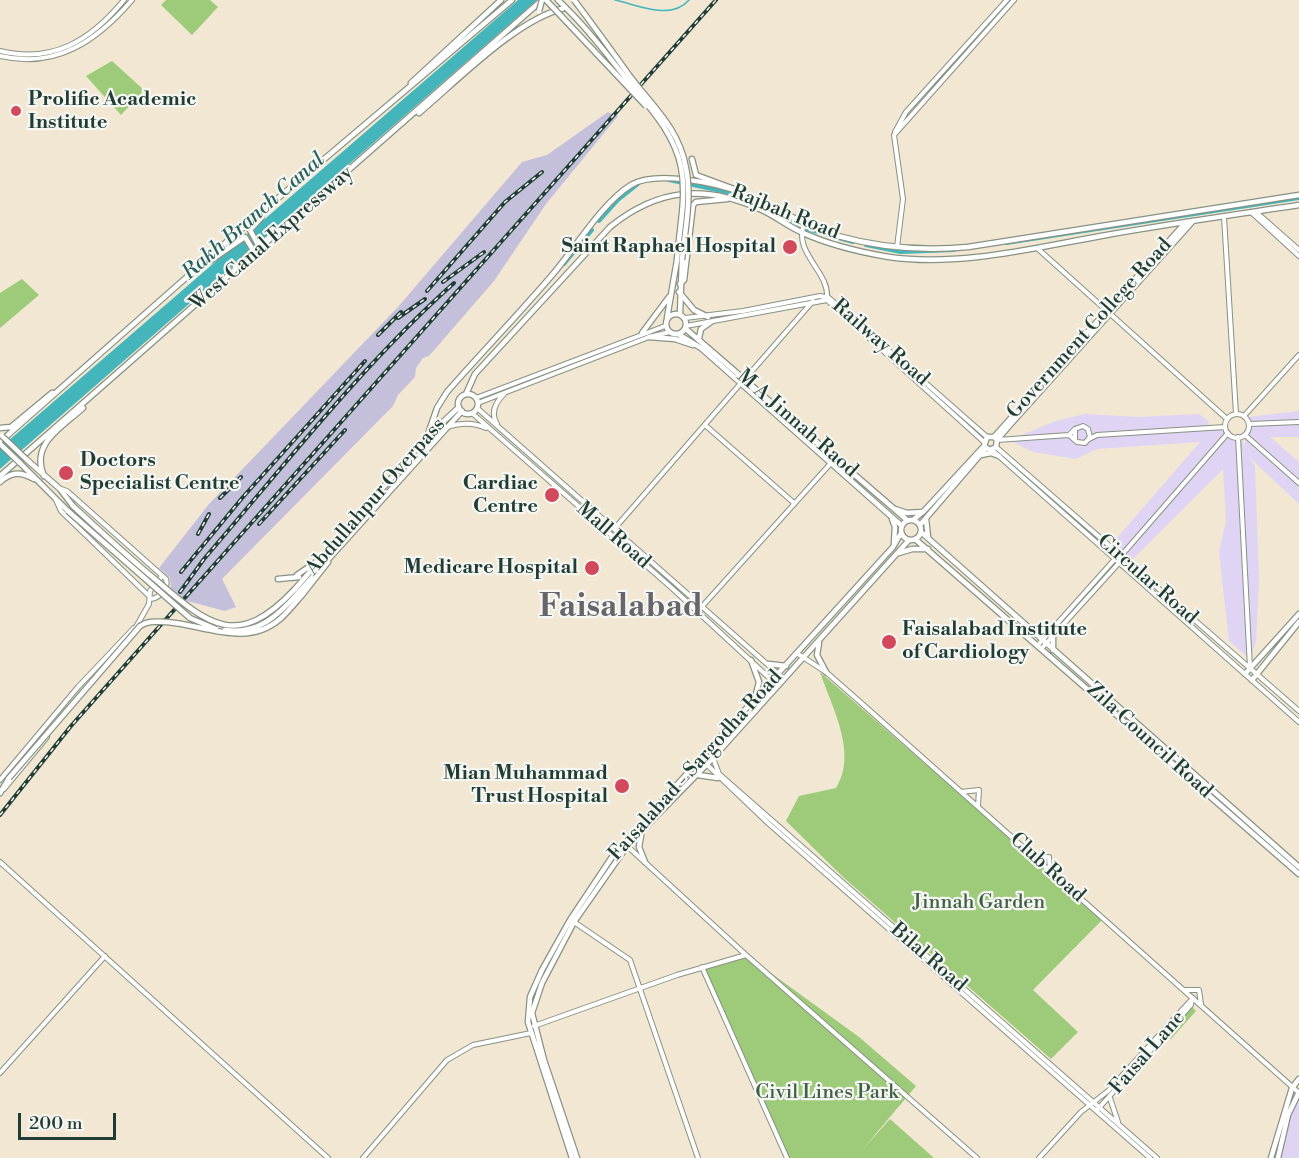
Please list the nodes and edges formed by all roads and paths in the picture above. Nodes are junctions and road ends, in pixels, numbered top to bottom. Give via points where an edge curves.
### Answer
1 (124, 0) edge
2 (132, 0) edge
3 (503, 0) edge
4 (512, 0) edge
5 (543, 0) edge
6 (558, 0) edge
7 (574, 0) edge
8 (1007, 0) edge
9 (1014, 0) edge
10 (566, 8) junction
11 (528, 22) junction
12 (0, 53) edge
13 (386, 108) junction
14 (653, 111) junction
15 (894, 135) junction
16 (379, 144) junction
17 (692, 159) dead end
18 (737, 191) junction
19 (287, 193) junction
20 (1299, 195) edge
21 (730, 199) junction
22 (1299, 204) edge
23 (302, 212) junction
24 (1253, 212) junction
25 (1224, 217) junction
26 (1194, 220) junction
27 (1128, 222) junction
28 (1186, 222) junction
29 (1172, 225) junction
30 (803, 228) junction
31 (1130, 230) junction
32 (1176, 232) junction
33 (247, 235) junction
34 (867, 243) junction
35 (255, 244) junction
36 (897, 248) junction
37 (1036, 248) junction
38 (1299, 250) edge
39 (866, 252) junction
40 (1299, 256) edge
41 (679, 260) junction
42 (194, 273) junction
43 (680, 284) junction
44 (679, 292) junction
45 (210, 294) junction
46 (670, 295) junction
47 (827, 299) junction
48 (813, 301) junction
49 (1108, 313) junction
50 (680, 314) junction
51 (667, 318) junction
52 (685, 318) junction
53 (709, 319) junction
54 (511, 321) junction
55 (665, 326) junction
56 (517, 327) junction
57 (686, 328) junction
58 (670, 332) junction
59 (642, 333) junction
60 (678, 334) junction
61 (121, 336) junction
62 (649, 338) junction
63 (699, 339) junction
64 (701, 348) junction
65 (141, 352) junction
66 (1299, 355) edge
67 (463, 374) junction
68 (471, 381) junction
69 (743, 381) junction
70 (506, 391) junction
71 (466, 394) junction
72 (477, 403) junction
73 (460, 409) junction
74 (471, 413) junction
75 (1236, 414) junction
76 (1245, 417) junction
77 (1227, 419) junction
78 (1299, 422) edge
79 (705, 424) junction
80 (1249, 424) junction
81 (1225, 427) junction
82 (0, 428) edge
83 (446, 428) junction
84 (499, 428) junction
85 (1075, 429) junction
86 (1088, 429) junction
87 (492, 431) junction
88 (1228, 433) junction
89 (1, 435) edge
90 (1069, 435) junction
91 (1097, 435) junction
92 (1245, 435) junction
93 (427, 437) junction
94 (1238, 437) junction
95 (995, 439) junction
96 (1075, 440) junction
97 (1089, 440) junction
98 (0, 443) edge
99 (985, 443) junction
100 (994, 449) junction
101 (980, 456) junction
102 (999, 456) junction
103 (831, 462) junction
104 (0, 476) edge
105 (44, 476) junction
106 (0, 482) edge
107 (41, 483) junction
108 (1299, 483) edge
109 (60, 489) junction
110 (54, 497) junction
111 (794, 503) junction
112 (888, 509) junction
113 (924, 511) junction
114 (926, 519) junction
115 (910, 520) junction
116 (920, 525) junction
117 (902, 526) junction
118 (615, 528) junction
119 (921, 532) junction
120 (901, 533) junction
121 (915, 539) junction
122 (928, 539) junction
123 (909, 540) junction
124 (893, 547) junction
125 (928, 549) junction
126 (325, 556) junction
127 (1120, 557) junction
128 (889, 558) junction
129 (1114, 560) junction
130 (1118, 564) junction
131 (297, 575) junction
132 (162, 576) junction
133 (278, 579) dead end
134 (304, 580) junction
135 (298, 592) junction
136 (150, 597) junction
137 (704, 606) junction
138 (698, 611) junction
139 (1299, 614) edge
140 (1299, 622) edge
141 (135, 626) junction
142 (1053, 627) junction
143 (1032, 632) junction
144 (1053, 635) junction
145 (820, 640) junction
146 (1041, 644) junction
147 (1053, 651) junction
148 (798, 654) junction
149 (804, 657) junction
150 (752, 660) junction
151 (769, 664) junction
152 (786, 666) junction
153 (1250, 669) junction
154 (826, 672) junction
155 (779, 674) junction
156 (1245, 674) junction
157 (1258, 674) junction
158 (784, 679) junction
159 (773, 680) junction
160 (1252, 680) junction
161 (778, 686) junction
162 (754, 701) junction
163 (1299, 711) edge
164 (1299, 722) edge
165 (1136, 727) junction
166 (710, 750) junction
167 (701, 759) junction
168 (712, 759) junction
169 (706, 765) junction
170 (692, 778) junction
171 (718, 778) junction
172 (0, 780) edge
173 (961, 792) junction
174 (0, 793) edge
175 (978, 807) junction
176 (644, 828) junction
177 (626, 844) junction
178 (1036, 858) junction
179 (0, 862) edge
180 (645, 862) junction
181 (1299, 867) edge
182 (1050, 871) junction
183 (1299, 874) edge
184 (574, 922) junction
185 (746, 955) junction
186 (105, 956) junction
187 (702, 967) junction
188 (640, 988) junction
189 (1184, 990) junction
190 (1193, 998) junction
191 (1201, 1005) junction
192 (533, 1026) junction
193 (531, 1033) junction
194 (0, 1073) edge
195 (1299, 1079) edge
196 (1292, 1088) junction
197 (1299, 1092) edge
198 (1079, 1093) junction
199 (1110, 1097) junction
200 (1100, 1099) junction
201 (1092, 1104) junction
202 (1100, 1108) junction
203 (1095, 1111) junction
204 (1081, 1112) junction
205 (1119, 1124) junction
206 (328, 1158) edge
207 (363, 1158) edge
208 (572, 1158) edge
209 (577, 1158) edge
210 (698, 1158) edge
211 (787, 1158) edge
212 (977, 1158) edge
213 (1039, 1158) edge
214 (1150, 1158) edge
215 (1156, 1158) edge
216 (1271, 1158) edge
217 (1278, 1158) edge

1 - 12 main road via 92,33 63,50 44,54
2 - 12 main road via 98,35 69,52 48,58
3 - 13 main road
4 - 13 main road
5 - 11 main road, bridge
5 - 14 main road, bridge
5 - 16 main road, West Canal Expressway
6 - 10 main road
7 - 41 main road, bridge via 662,114 679,144 688,188
8 - 15 main road via 906,112
9 - 15 main road
10 - 11 main road via 549,11
10 - 14 main road, bridge via 591,32
11 - 16 main road
13 - 19 main road
14 - 41 main road, bridge via 672,140 681,167
15 - 36 main road via 903,199
16 - 23 main road, West Canal Expressway
17 - 18 main road via 696,175
18 - 30 main road, Rajbah Road
18 - 54 main road, Rajbah Road via 669,178 631,186
19 - 33 main road
19 - 42 main road
20 - 27 main road, Rajbah Road
21 - 30 main road, Rajbah Road
21 - 43 main road via 693,204 684,280
21 - 56 main road, Rajbah Road via 680,193 632,210 609,227
22 - 24 main road, Rajbah Road
23 - 35 main road via 262,243
23 - 45 main road, West Canal Expressway
24 - 25 main road, Rajbah Road
24 - 38 main road
24 - 40 main road
25 - 26 main road, Rajbah Road
25 - 75 main road
26 - 28 main road, Rajbah Road
26 - 49 main road
27 - 31 main road
27 - 36 main road, Rajbah Road via 968,247
28 - 29 main road, Rajbah Road
28 - 32 main road, Government College Road
29 - 31 main road, Rajbah Road
29 - 32 main road
30 - 34 main road, Rajbah Road
30 - 39 main road, Rajbah Road
30 - 47 main road via 803,247 825,285
31 - 37 main road, Rajbah Road
32 - 49 main road, Government College Road
33 - 35 main road
33 - 42 main road
34 - 36 main road, Rajbah Road
34 - 39 main road
35 - 45 main road
37 - 39 main road, Rajbah Road via 940,259
37 - 49 main road
41 - 43 main road
41 - 46 main road
42 - 61 main road
43 - 44 main road
44 - 50 main road
44 - 53 main road via 694,310
45 - 65 main road, West Canal Expressway
46 - 51 main road
46 - 59 main road
47 - 48 main road, Railway Road
47 - 53 main road, Railway Road
47 - 99 main road, Railway Road
48 - 53 main road, Railway Road
48 - 69 main road
49 - 77 main road
49 - 95 main road, Government College Road
50 - 51 main road
50 - 52 main road
51 - 55 main road
52 - 53 main road, Railway Road
52 - 57 main road
53 - 57 main road
53 - 63 main road
54 - 56 main road
54 - 67 main road, Rajbah Road
55 - 58 main road
55 - 59 main road
56 - 68 main road, Rajbah Road
57 - 60 main road
57 - 63 main road, M A Jinnah Raod
58 - 60 main road
58 - 62 main road
59 - 72 main road
60 - 64 main road
61 - 82 main road via 16,423
61 - 98 main road
62 - 64 main road via 675,339
62 - 70 main road
63 - 69 main road, M A Jinnah Raod
64 - 69 main road
65 - 104 main road, West Canal Expressway
65 - 105 main road via 43,446 39,461
66 - 76 main road
67 - 68 main road
67 - 93 main road, Rajbah Road via 439,404
68 - 71 main road, Rajbah Road
69 - 79 main road
69 - 103 main road, M A Jinnah Raod
69 - 112 main road, M A Jinnah Raod
70 - 72 main road
70 - 84 main road via 494,411
71 - 72 main road
71 - 73 main road, Rajbah Road via 459,400
72 - 74 main road
72 - 84 main road, Mall Road
73 - 74 main road
73 - 83 main road, Abdullahpur Overpass
73 - 93 main road, Abdullahpur Overpass
74 - 87 main road, Mall Road
75 - 76 main road
75 - 77 main road
76 - 80 main road
77 - 81 main road
78 - 80 main road
79 - 111 main road
79 - 118 main road
80 - 92 main road
81 - 88 main road
81 - 91 main road
83 - 87 main road via 462,423
83 - 135 main road, Abdullahpur Overpass
84 - 118 main road, Mall Road
85 - 86 main road
85 - 90 main road
85 - 96 main road
86 - 91 main road
86 - 97 main road
87 - 138 main road, Mall Road
88 - 94 main road
88 - 127 main road
89 - 105 main road, bridge
90 - 95 main road
90 - 96 main road
91 - 97 main road
92 - 94 main road
92 - 108 main road
93 - 126 main road, Abdullahpur Overpass
94 - 153 main road
95 - 99 main road
95 - 100 main road
96 - 97 main road via 1082,444
98 - 107 main road, bridge
99 - 100 main road
99 - 101 main road
99 - 113 main road
100 - 102 main road, Circular Road
100 - 127 main road, Circular Road
101 - 102 main road
101 - 114 main road
102 - 129 main road, Circular Road
103 - 111 main road
103 - 112 main road, M A Jinnah Raod
105 - 109 main road
106 - 107 main road via 17,473
107 - 110 main road
109 - 132 main road via 67,491
109 - 135 main road, bridge via 73,506 187,608 211,622 252,623
110 - 135 main road, bridge via 190,618 213,629 256,628 278,616
110 - 136 main road via 62,511
111 - 137 main road
112 - 113 main road
112 - 115 main road, M A Jinnah Raod
112 - 117 main road, M A Jinnah Raod
112 - 124 main road via 895,527
113 - 115 main road
114 - 116 main road
114 - 122 main road
115 - 116 main road
115 - 117 main road
116 - 119 main road
117 - 120 main road
118 - 137 main road, Mall Road
119 - 121 main road
119 - 122 main road, Zila Council Road
120 - 123 main road
120 - 124 main road, Faisalabad - Sargodha Road
121 - 123 main road
121 - 125 main road, Zila Council Road
122 - 143 main road, Zila Council Road
123 - 128 main road, Faisalabad - Sargodha Road
124 - 128 main road, Faisalabad - Sargodha Road
125 - 128 main road via 905,550
125 - 146 main road, Zila Council Road
126 - 131 main road
126 - 134 main road, Abdullahpur Overpass
127 - 129 main road
127 - 130 main road
127 - 153 main road, Circular Road
128 - 145 main road, Faisalabad - Sargodha Road
128 - 148 main road, Faisalabad - Sargodha Road
129 - 130 main road, Circular Road
129 - 142 main road
130 - 144 main road
130 - 156 main road, Circular Road
131 - 133 main road
131 - 134 main road
132 - 136 main road
132 - 136 main road via 166,586 158,597
134 - 135 main road, Abdullahpur Overpass
135 - 174 main road, bridge via 279,620 248,634 231,635 183,623 145,623 128,637
136 - 141 main road
137 - 138 main road
137 - 151 main road, Mall Road
138 - 150 main road, Mall Road
139 - 153 main road
140 - 157 main road
141 - 172 main road
141 - 174 main road via 130,638
142 - 143 main road
142 - 146 main road
143 - 146 main road, Zila Council Road
144 - 146 main road
144 - 147 main road
145 - 149 main road, Faisalabad - Sargodha Road
145 - 154 main road via 817,655
146 - 147 main road, Zila Council Road
146 - 165 main road, Zila Council Road
147 - 165 main road, Zila Council Road
148 - 149 main road, Club Road
148 - 152 main road, Faisalabad - Sargodha Road
149 - 154 main road, Club Road
149 - 158 main road, Faisalabad - Sargodha Road
150 - 159 main road, Mall Road
150 - 162 main road via 759,682
151 - 152 main road
151 - 155 main road, Mall Road
152 - 155 main road, Faisalabad - Sargodha Road
153 - 156 main road
153 - 157 main road, Circular Road
154 - 173 main road, Club Road
155 - 158 main road, Mall Road
155 - 159 main road, Faisalabad - Sargodha Road
156 - 160 main road, Circular Road
157 - 160 main road
157 - 163 main road, Circular Road
158 - 161 main road, Faisalabad - Sargodha Road
159 - 161 main road, Mall Road
159 - 162 main road, Faisalabad - Sargodha Road
160 - 164 main road, Circular Road
161 - 168 main road, Faisalabad - Sargodha Road
162 - 166 main road, Faisalabad - Sargodha Road
165 - 181 main road, Zila Council Road
165 - 183 main road, Zila Council Road
166 - 167 main road, Faisalabad - Sargodha Road
166 - 168 main road, Bilal Road
167 - 169 main road, Bilal Road
167 - 177 main road, Faisalabad - Sargodha Road
168 - 169 main road, Faisalabad - Sargodha Road
168 - 198 main road, Bilal Road via 719,774
169 - 170 main road, Faisalabad - Sargodha Road
169 - 171 main road, Bilal Road
170 - 171 main road via 700,773
170 - 176 main road, Faisalabad - Sargodha Road
171 - 198 main road, Bilal Road
173 - 175 main road, Club Road
173 - 175 main road via 979,790
175 - 178 main road, Club Road
176 - 177 main road, Faisalabad - Sargodha Road
176 - 180 main road via 639,847
177 - 180 main road
177 - 184 main road, Faisalabad - Sargodha Road
177 - 193 main road, Faisalabad - Sargodha Road via 570,920 542,970 527,1008
178 - 182 main road, Club Road
178 - 182 main road via 1049,857
179 - 186 main road
180 - 185 main road
182 - 189 main road, Club Road
184 - 188 main road via 626,956
184 - 192 main road, Faisalabad - Sargodha Road via 534,1002
185 - 187 main road
185 - 212 main road
186 - 194 main road
186 - 206 main road
187 - 188 main road
187 - 211 main road
188 - 192 main road
188 - 210 main road
189 - 190 main road, Club Road
189 - 191 main road via 1199,990
190 - 191 main road, Club Road
190 - 199 main road, Faisal Lane
190 - 200 main road, Faisal Lane
191 - 196 main road, Club Road
192 - 209 main road, Faisalabad - Sargodha Road
193 - 207 main road via 473,1045 447,1060
193 - 208 main road, Faisalabad - Sargodha Road
195 - 196 main road
196 - 197 main road, Club Road
196 - 216 main road
197 - 217 main road via 1288,1115
198 - 200 main road
198 - 201 main road, Bilal Road
198 - 204 main road
199 - 202 main road, Faisal Lane
199 - 205 main road
200 - 201 main road, Faisal Lane
201 - 202 main road, Bilal Road
201 - 203 main road, Bilal Road
201 - 204 main road, Faisal Lane
202 - 203 main road, Faisal Lane
202 - 205 main road, Bilal Road
203 - 214 main road, Bilal Road
204 - 213 main road, Faisal Lane
205 - 215 main road, Bilal Road

